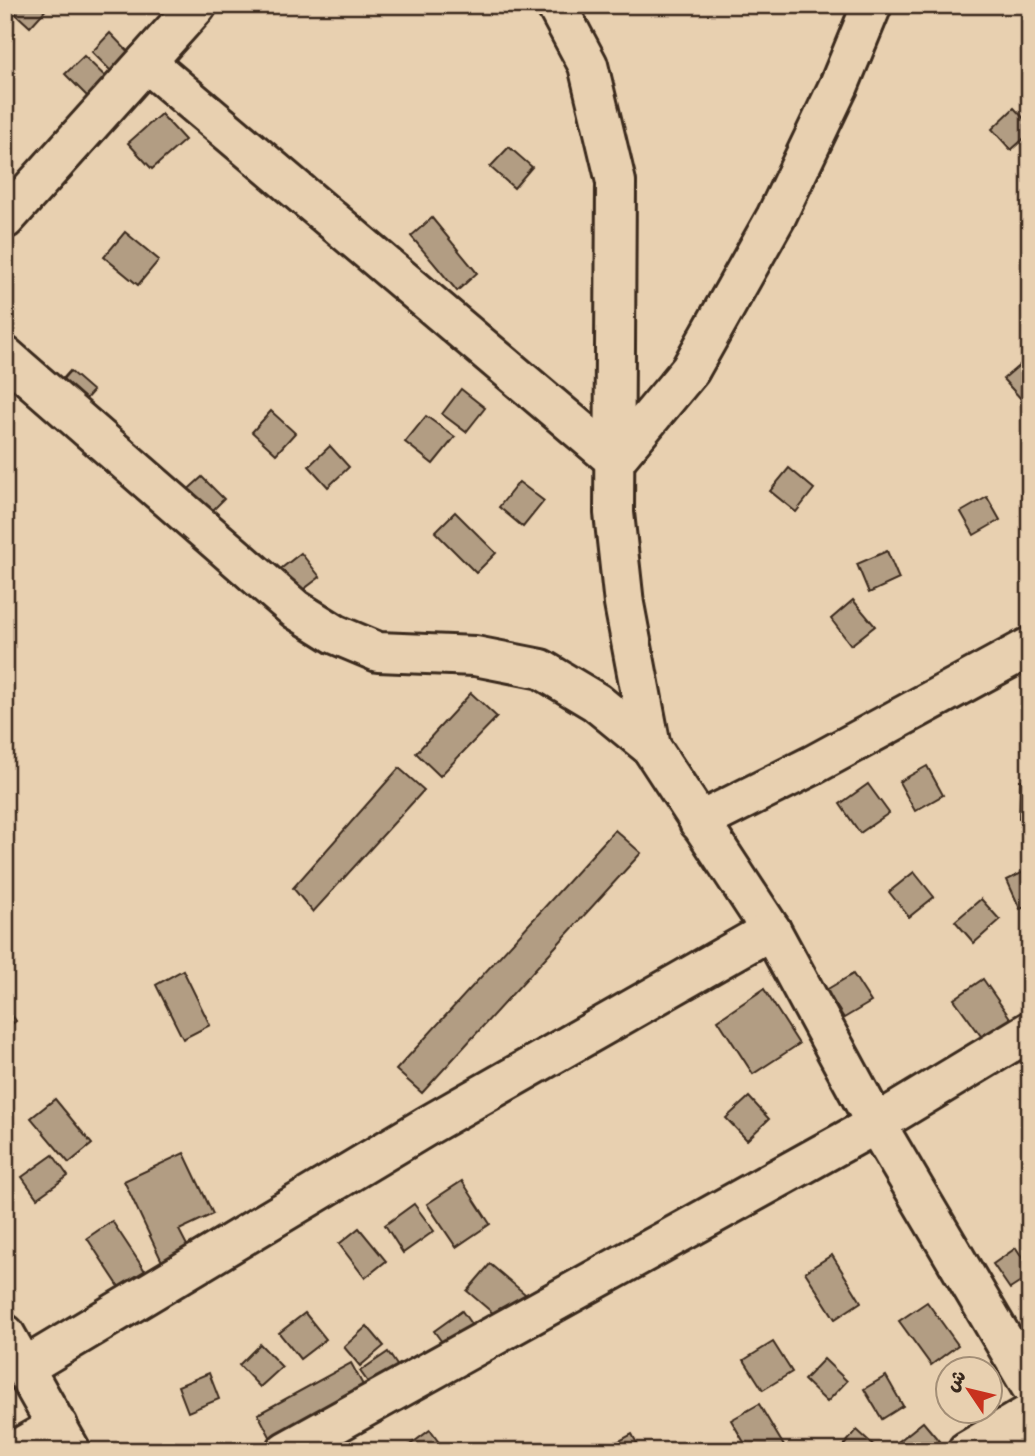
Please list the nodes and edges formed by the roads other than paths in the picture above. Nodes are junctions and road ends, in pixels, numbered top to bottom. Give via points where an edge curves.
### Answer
1 (197, 5) edge
2 (556, 5) edge
3 (872, 5) edge
4 (146, 62) junction
5 (5, 219) edge
6 (5, 356) edge
7 (615, 460) junction
8 (1030, 647) edge
9 (651, 747) junction
10 (699, 822) junction
11 (771, 930) junction
12 (1030, 1031) edge
13 (876, 1124) junction
14 (5, 1334) edge
15 (25, 1367) junction
16 (1030, 1385) edge
17 (1030, 1414) edge
18 (64, 1438) edge
19 (14, 1451) edge
20 (286, 1451) edge
21 (967, 1451) edge

1 - 4 street
2 - 7 street via 588,65 616,182
3 - 7 street via 776,217 690,370
4 - 5 street
4 - 7 street
6 - 9 street via 295,610 335,635 378,652 475,656 541,669 596,702
7 - 9 street via 614,513 624,604
8 - 10 street
9 - 10 street
10 - 11 street
11 - 13 street
11 - 15 street via 427,1126
12 - 13 street
13 - 16 street
13 - 20 street
14 - 15 street
15 - 18 street
17 - 21 street
18 - 19 street

